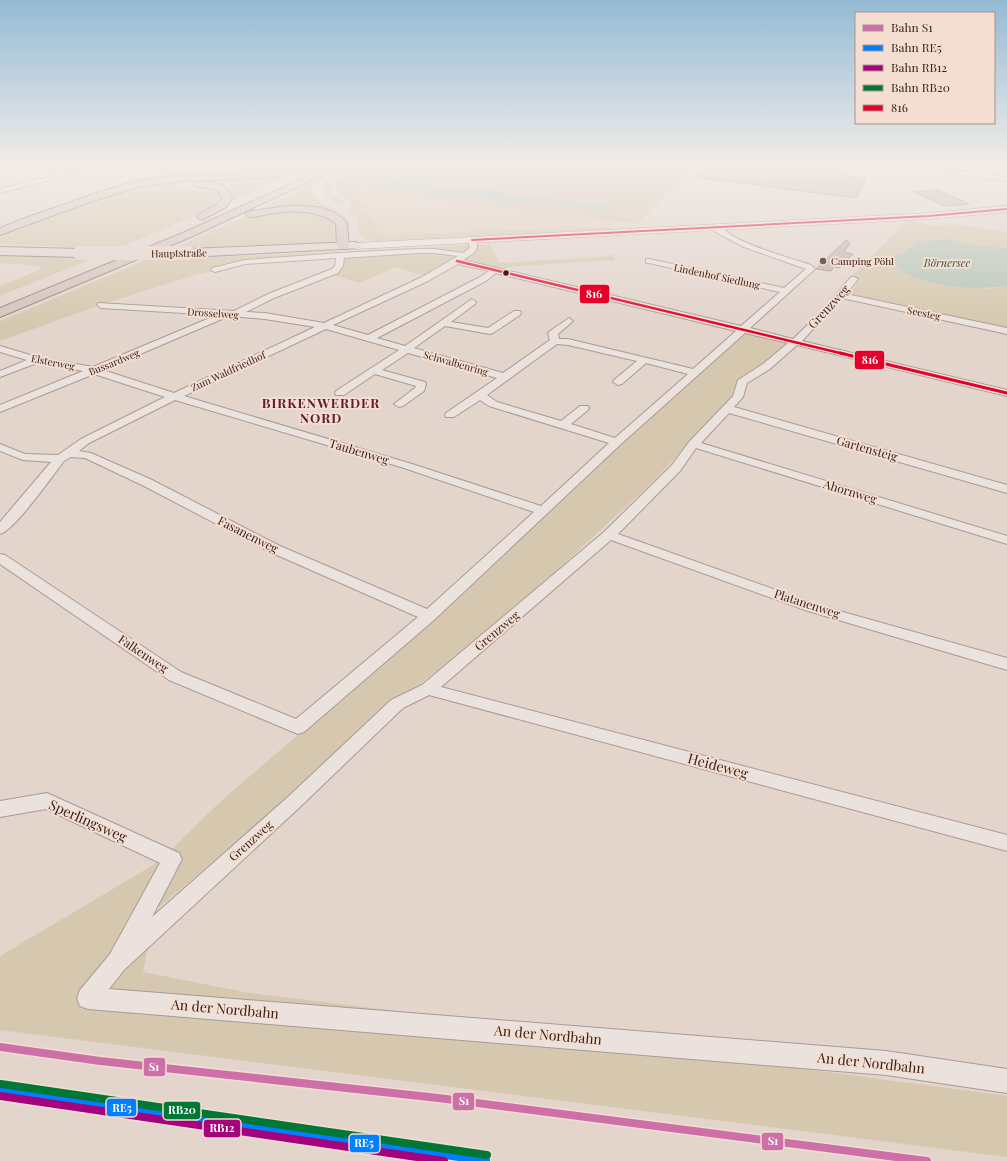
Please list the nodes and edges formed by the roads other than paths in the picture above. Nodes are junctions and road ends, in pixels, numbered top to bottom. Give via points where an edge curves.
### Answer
1 (34, 219) edge
2 (36, 219) edge
3 (202, 219) edge
4 (210, 219) edge
5 (213, 219) edge
6 (230, 219) edge
7 (336, 219) edge
8 (867, 219) edge
9 (714, 227) junction
10 (185, 231) junction
11 (0, 232) edge
12 (354, 234) dead end
13 (0, 235) edge
14 (472, 240) junction
15 (356, 246) junction
16 (0, 251) edge
17 (342, 251) junction
18 (461, 258) junction
19 (649, 261) dead end
20 (215, 270) dead end
21 (495, 270) junction
22 (854, 279) dead end
23 (785, 291) junction
24 (841, 295) junction
25 (472, 302) dead end
26 (0, 303) edge
27 (101, 305) dead end
28 (0, 313) edge
29 (232, 314) junction
30 (517, 314) dead end
31 (569, 321) dead end
32 (443, 323) junction
33 (325, 326) junction
34 (743, 330) junction
35 (1007, 331) edge
36 (370, 338) junction
37 (555, 341) junction
38 (796, 342) junction
39 (0, 349) edge
40 (408, 349) junction
41 (36, 360) junction
42 (643, 361) junction
43 (93, 370) junction
44 (374, 371) junction
45 (694, 372) junction
46 (0, 374) edge
47 (505, 377) junction
48 (618, 382) dead end
49 (340, 393) dead end
50 (1007, 393) edge
51 (480, 395) junction
52 (175, 396) junction
53 (399, 404) dead end
54 (584, 408) dead end
55 (728, 408) junction
56 (0, 409) edge
57 (450, 415) dead end
58 (563, 425) junction
59 (617, 442) junction
60 (693, 444) junction
61 (0, 447) edge
62 (64, 456) junction
63 (1007, 489) edge
64 (542, 512) junction
65 (0, 530) edge
66 (609, 535) junction
67 (1007, 540) edge
68 (0, 558) edge
69 (429, 616) junction
70 (1007, 664) edge
71 (428, 688) junction
72 (0, 809) edge
73 (1007, 843) edge
74 (172, 859) joint
75 (116, 963) junction
76 (88, 998) joint
77 (1007, 1081) edge

1 - 11 highway
2 - 13 highway
3 - 10 highway
4 - 10 highway
5 - 10 highway
6 - 10 highway
7 - 17 highway via 341,223
8 - 9 main road, Hauptstraße
9 - 14 main road, Hauptstraße
9 - 23 street via 755,248 811,269
10 - 26 highway
10 - 28 highway
12 - 15 highway
14 - 15 main road, Hauptstraße
14 - 18 street via 474,248
15 - 17 main road, Hauptstraße
16 - 17 main road, Hauptstraße, bridge
17 - 18 street, Hauptstraße via 423,251
17 - 20 street, Hauptstraße via 250,261
17 - 29 street, Bussardweg via 339,266 335,271
18 - 21 street
18 - 33 street, Zum Waldfriedhof
19 - 23 street, Lindenhof Siedlung
21 - 34 street
21 - 36 street via 483,279
22 - 24 street, Grenzweg
23 - 34 street
24 - 35 street, Seesteg
24 - 38 street, Grenzweg
25 - 32 street, Schwalbenring
27 - 29 street, Drosselweg
29 - 33 street, Drosselweg via 278,317
29 - 43 street, Bussardweg
30 - 32 street via 490,331
31 - 37 street, Schwalbenring via 553,333
32 - 40 street, Schwalbenring
33 - 36 street, Schwalbenring
33 - 52 street, Zum Waldfriedhof
34 - 38 street
34 - 45 street
36 - 40 street, Schwalbenring
37 - 42 street
37 - 47 street, Schwalbenring
38 - 50 street
38 - 55 street, Grenzweg via 758,373 742,382 738,397
39 - 41 street, Elsterweg
40 - 44 street, Schwalbenring
40 - 47 street, Schwalbenring
41 - 43 street, Elsterweg
41 - 46 street
42 - 45 street
42 - 48 street
43 - 52 street, Elsterweg
43 - 56 street, Bussardweg
44 - 49 street, Schwalbenring
44 - 53 street via 421,384 420,389
45 - 59 street
47 - 51 street, Schwalbenring
51 - 57 street, Schwalbenring
51 - 58 street via 494,404
52 - 62 street, Zum Waldfriedhof via 109,428
52 - 64 street, Taubenweg via 458,482 534,507
54 - 58 street
55 - 60 street, Grenzweg
55 - 63 street, Gartensteig
58 - 59 street
59 - 64 street
60 - 66 street, Grenzweg via 676,468
60 - 67 street, Ahornweg
61 - 62 street, Fasanenweg via 23,457
62 - 65 street, Zum Waldfriedhof
62 - 69 street, Fasanenweg via 87,455 148,483 274,549
64 - 69 street
66 - 70 street, Platanenweg via 813,608
66 - 71 street, Grenzweg
68 - 69 street, Falkenweg via 175,676 298,727
71 - 73 street, Heideweg
71 - 75 street, Grenzweg via 397,704 295,801
72 - 74 street, Sperlingsweg via 47,801
74 - 75 street, Grenzweg
75 - 76 street, Grenzweg
76 - 77 street, An der Nordbahn via 886,1063

